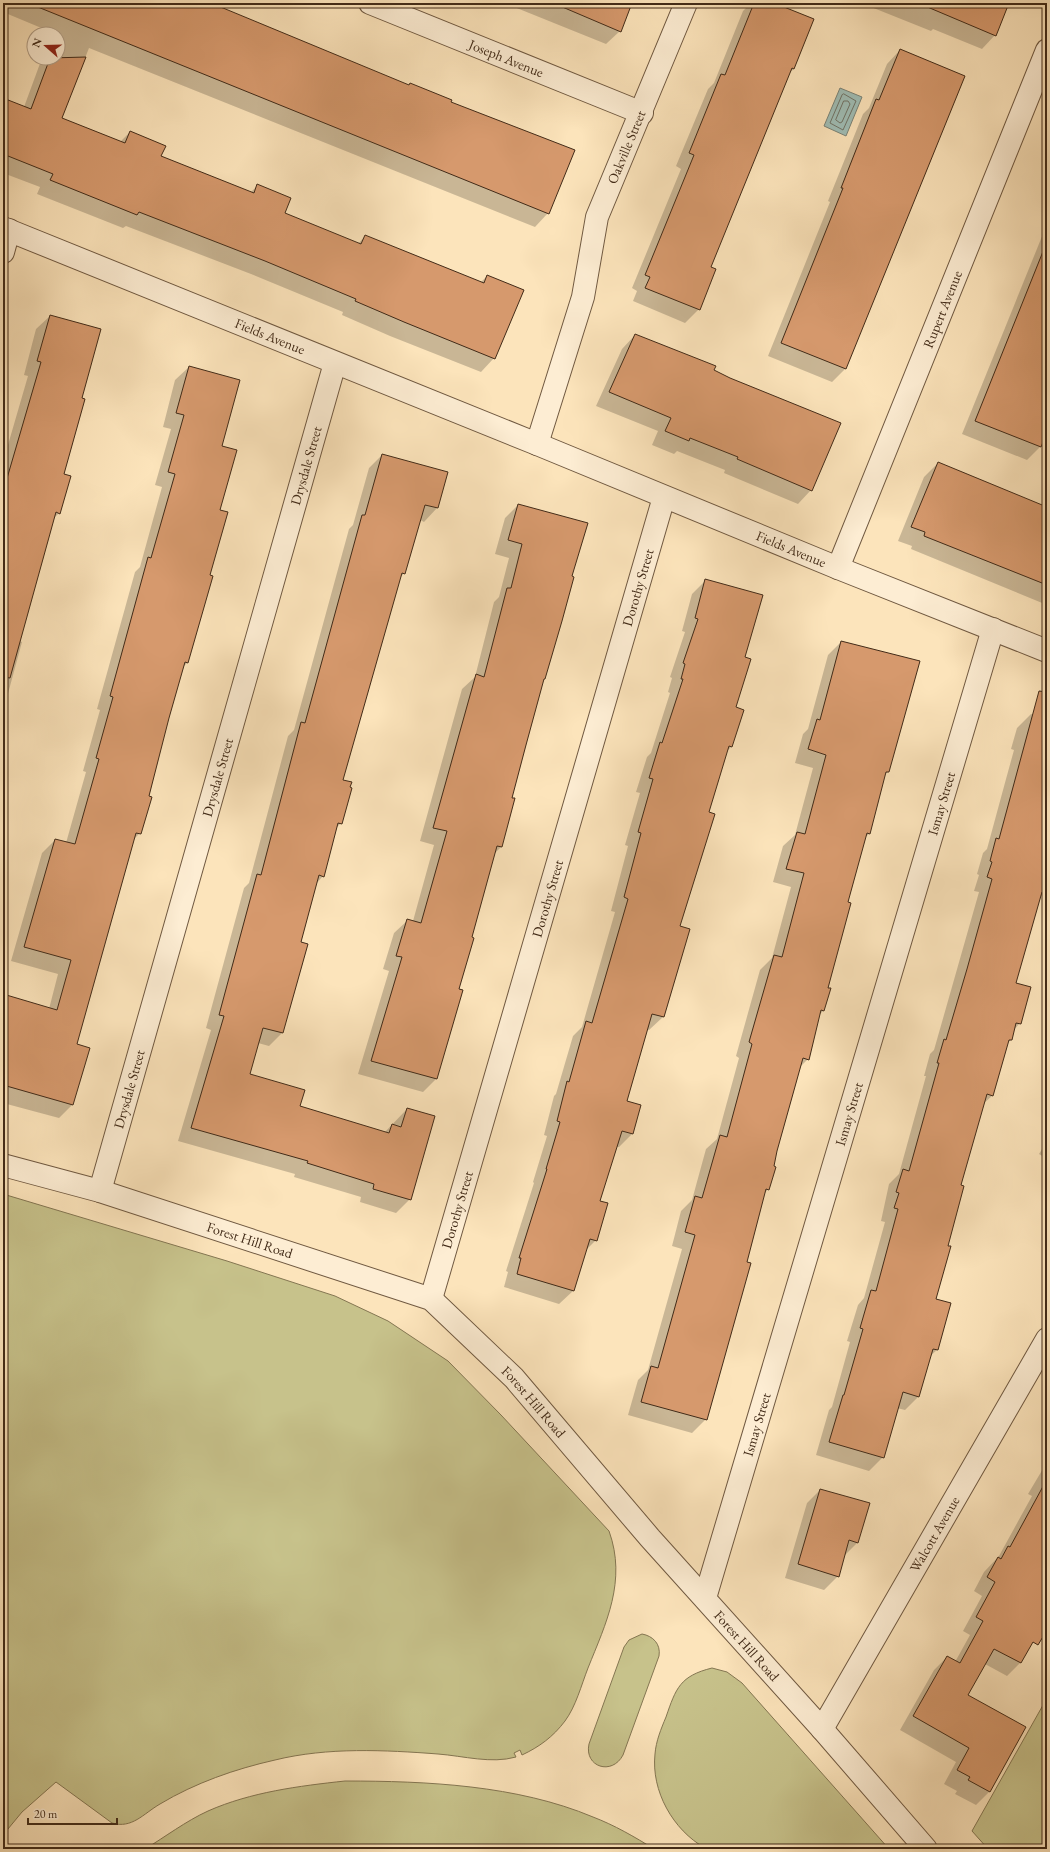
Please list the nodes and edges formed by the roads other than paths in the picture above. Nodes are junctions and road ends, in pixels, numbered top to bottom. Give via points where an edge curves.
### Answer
1 (370, 3) edge
2 (686, 3) edge
3 (1047, 50) edge
4 (642, 113) junction
5 (6, 229) edge
6 (3, 252) edge
7 (335, 363) junction
8 (537, 444) junction
9 (664, 497) junction
10 (838, 568) junction
11 (993, 629) junction
12 (1047, 651) edge
13 (3, 1165) edge
14 (100, 1191) junction
15 (431, 1299) junction
16 (1047, 1339) edge
17 (705, 1598) junction
18 (822, 1729) junction
19 (926, 1849) edge

1 - 4 street, Joseph Avenue
2 - 4 street, Oakville Street
3 - 10 street, Rupert Avenue
4 - 8 street, Oakville Street via 597,217 583,297
5 - 6 street
5 - 7 street, Fields Avenue
7 - 8 street, Fields Avenue
7 - 14 street, Drysdale Street
8 - 9 street, Fields Avenue
9 - 10 street, Fields Avenue
9 - 15 street, Dorothy Street
10 - 11 street, Fields Avenue
11 - 12 street, Fields Avenue
11 - 17 street, Ismay Street
13 - 14 street, Forest Hill Road
14 - 15 street, Forest Hill Road
15 - 17 street, Forest Hill Road via 514,1378 650,1538
16 - 18 street, Walcott Avenue
17 - 18 street, Forest Hill Road
18 - 19 street, Forest Hill Road

